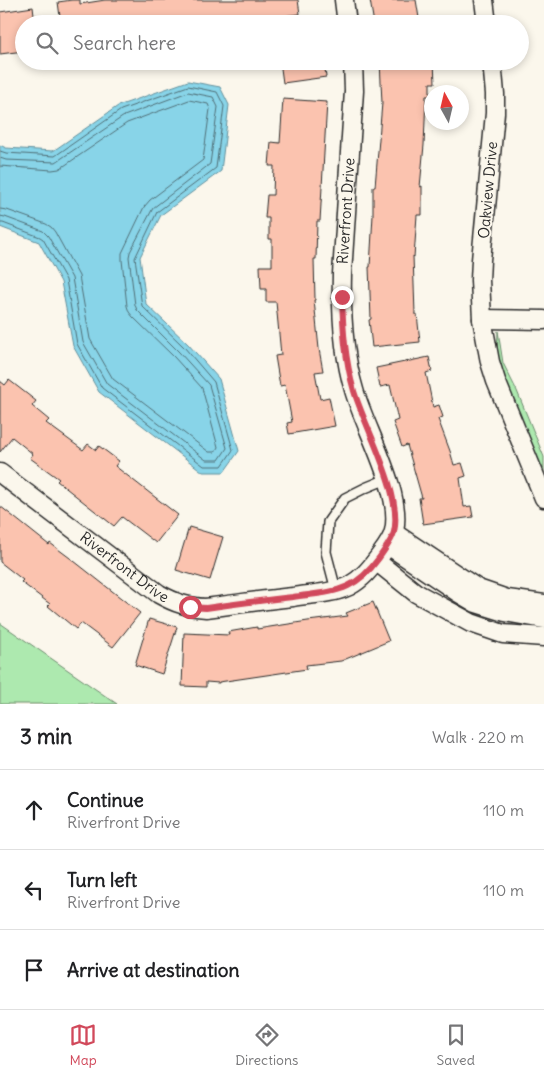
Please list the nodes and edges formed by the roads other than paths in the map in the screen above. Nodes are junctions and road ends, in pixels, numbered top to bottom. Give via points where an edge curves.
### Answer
1 (344, 0) edge
2 (484, 0) edge
3 (346, 15) edge
4 (486, 15) edge
5 (353, 70) edge
6 (493, 70) edge
7 (482, 319) junction
8 (544, 320) edge
9 (0, 473) edge
10 (387, 478) junction
11 (544, 498) edge
12 (391, 539) junction
13 (376, 561) junction
14 (462, 587) junction
15 (336, 590) junction
16 (544, 604) edge
17 (449, 612) junction
18 (544, 619) edge
19 (544, 636) edge

1 - 3 street
2 - 4 street
5 - 10 street, Riverfront Drive via 342,274 343,326 354,392
6 - 7 street, Oakview Drive via 495,113 480,280
7 - 8 street
7 - 11 street, Oakview Drive via 496,381
9 - 15 street, Riverfront Drive via 159,594 174,602 206,608
10 - 12 street, Riverfront Drive via 395,518
10 - 15 lane via 346,498 328,522 326,552
12 - 13 street, Riverfront Drive
12 - 14 street
13 - 15 street, Riverfront Drive via 364,575
13 - 17 street via 416,593
14 - 16 street via 507,599
14 - 17 street
14 - 18 street via 476,603 488,608
17 - 19 street via 502,634

